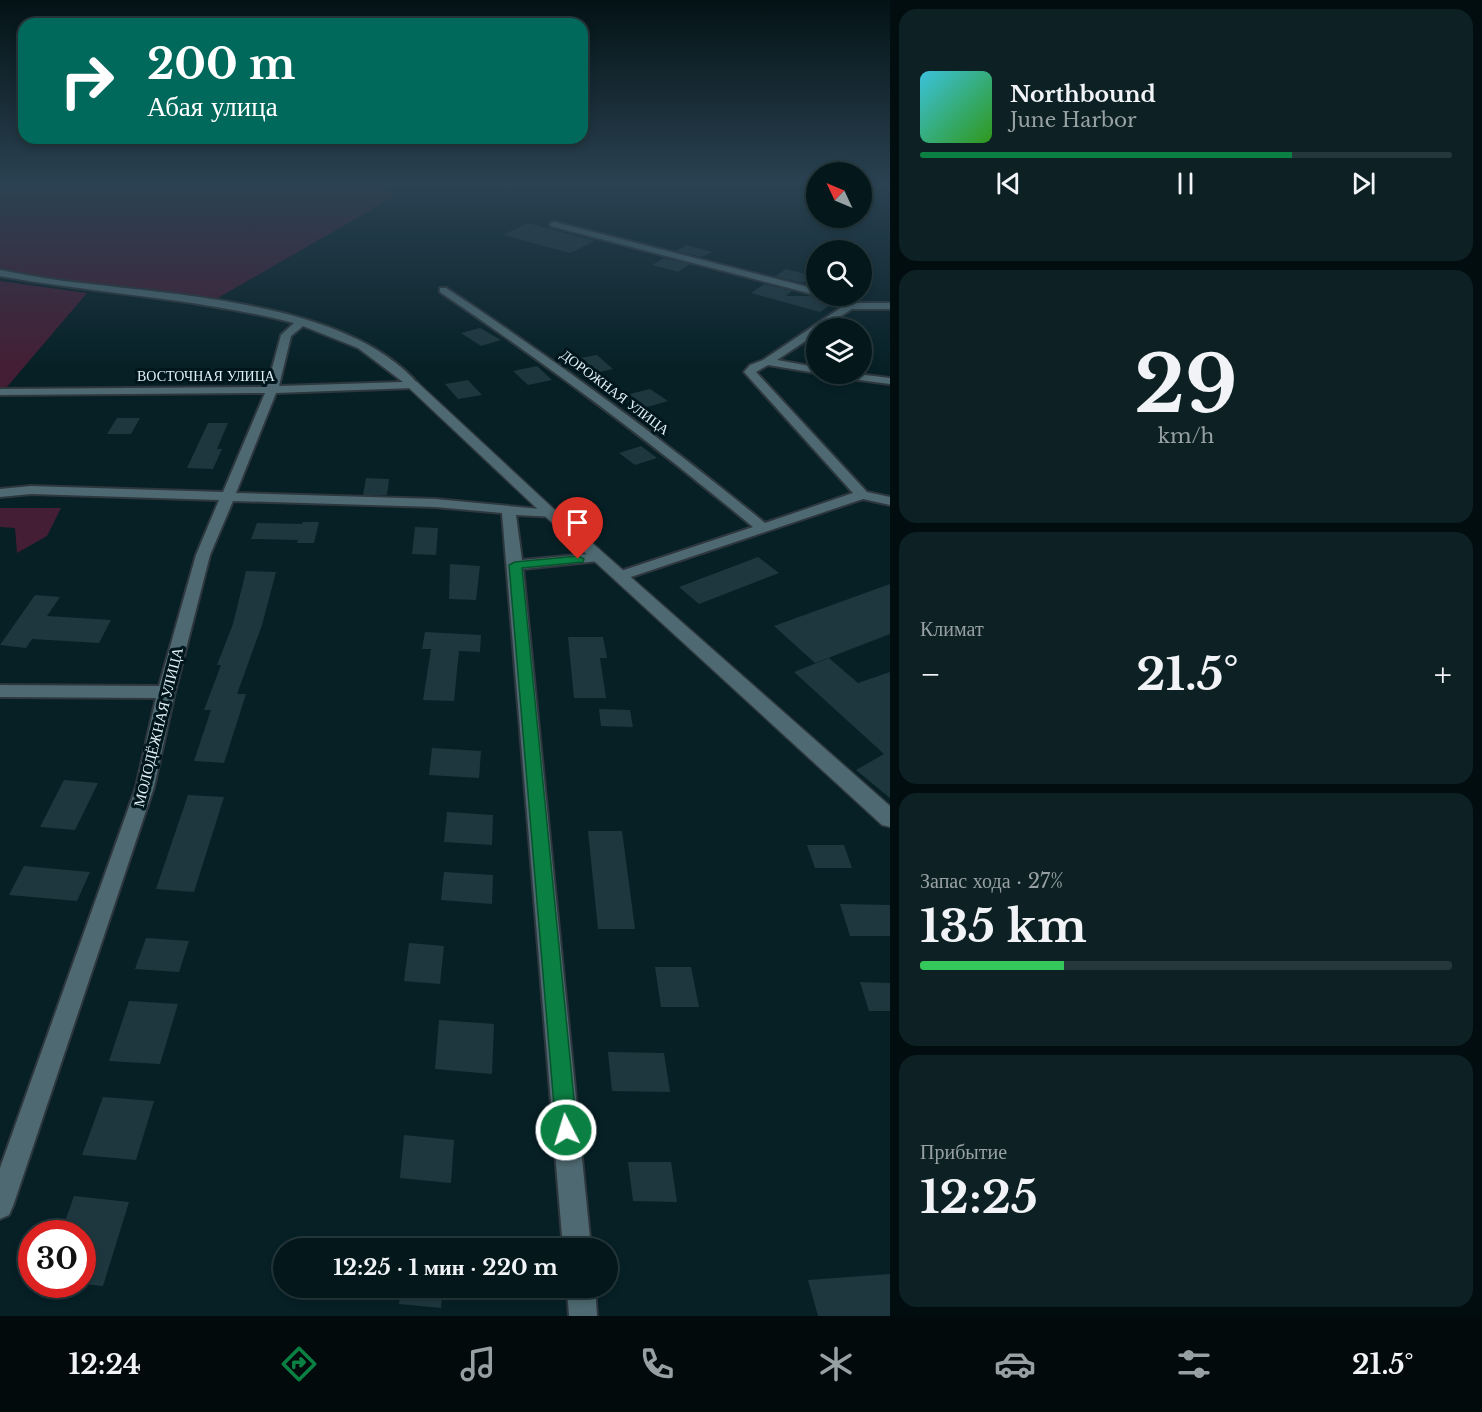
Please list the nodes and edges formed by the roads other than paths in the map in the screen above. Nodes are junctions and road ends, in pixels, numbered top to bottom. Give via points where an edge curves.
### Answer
1 (637, 245) edge
2 (0, 273) edge
3 (806, 289) edge
4 (443, 290) dead end
5 (850, 306) edge
6 (872, 306) edge
7 (890, 306) edge
8 (832, 318) edge
9 (301, 322) junction
10 (806, 336) edge
11 (767, 362) junction
12 (806, 368) edge
13 (872, 379) edge
14 (890, 381) edge
15 (413, 385) junction
16 (272, 390) junction
17 (0, 392) edge
18 (0, 493) edge
19 (862, 495) junction
20 (226, 497) junction
21 (890, 501) edge
22 (508, 510) junction
23 (551, 514) junction
24 (762, 527) junction
25 (599, 557) junction
26 (515, 565) junction
27 (620, 576) junction
28 (0, 691) edge
29 (166, 692) junction
30 (890, 819) edge
31 (0, 1206) edge
32 (576, 1238) edge
33 (581, 1298) edge
34 (583, 1316) edge

1 - 3 street
2 - 9 street via 200,302
4 - 24 street, ДОРОЖНАЯ УЛИЦА via 534,350
5 - 8 street
6 - 7 street
9 - 15 street via 344,336 393,367
9 - 16 street, МОЛОДЁЖНАЯ УЛИЦА via 286,335
10 - 11 street
11 - 12 street
11 - 19 street via 750,372 754,379
13 - 14 street
15 - 16 street, ВОСТОЧНАЯ УЛИЦА
15 - 23 street
16 - 17 street, ВОСТОЧНАЯ УЛИЦА
16 - 20 street, МОЛОДЁЖНАЯ УЛИЦА
18 - 20 street via 31,490
19 - 21 street
19 - 24 street
20 - 22 street
20 - 29 street, МОЛОДЁЖНАЯ УЛИЦА via 202,555
22 - 23 street
22 - 26 street
23 - 25 street
24 - 27 street
25 - 26 street
25 - 27 street
26 - 32 street
27 - 30 street
28 - 29 street
29 - 31 street, МОЛОДЁЖНАЯ УЛИЦА via 145,787
33 - 34 street

